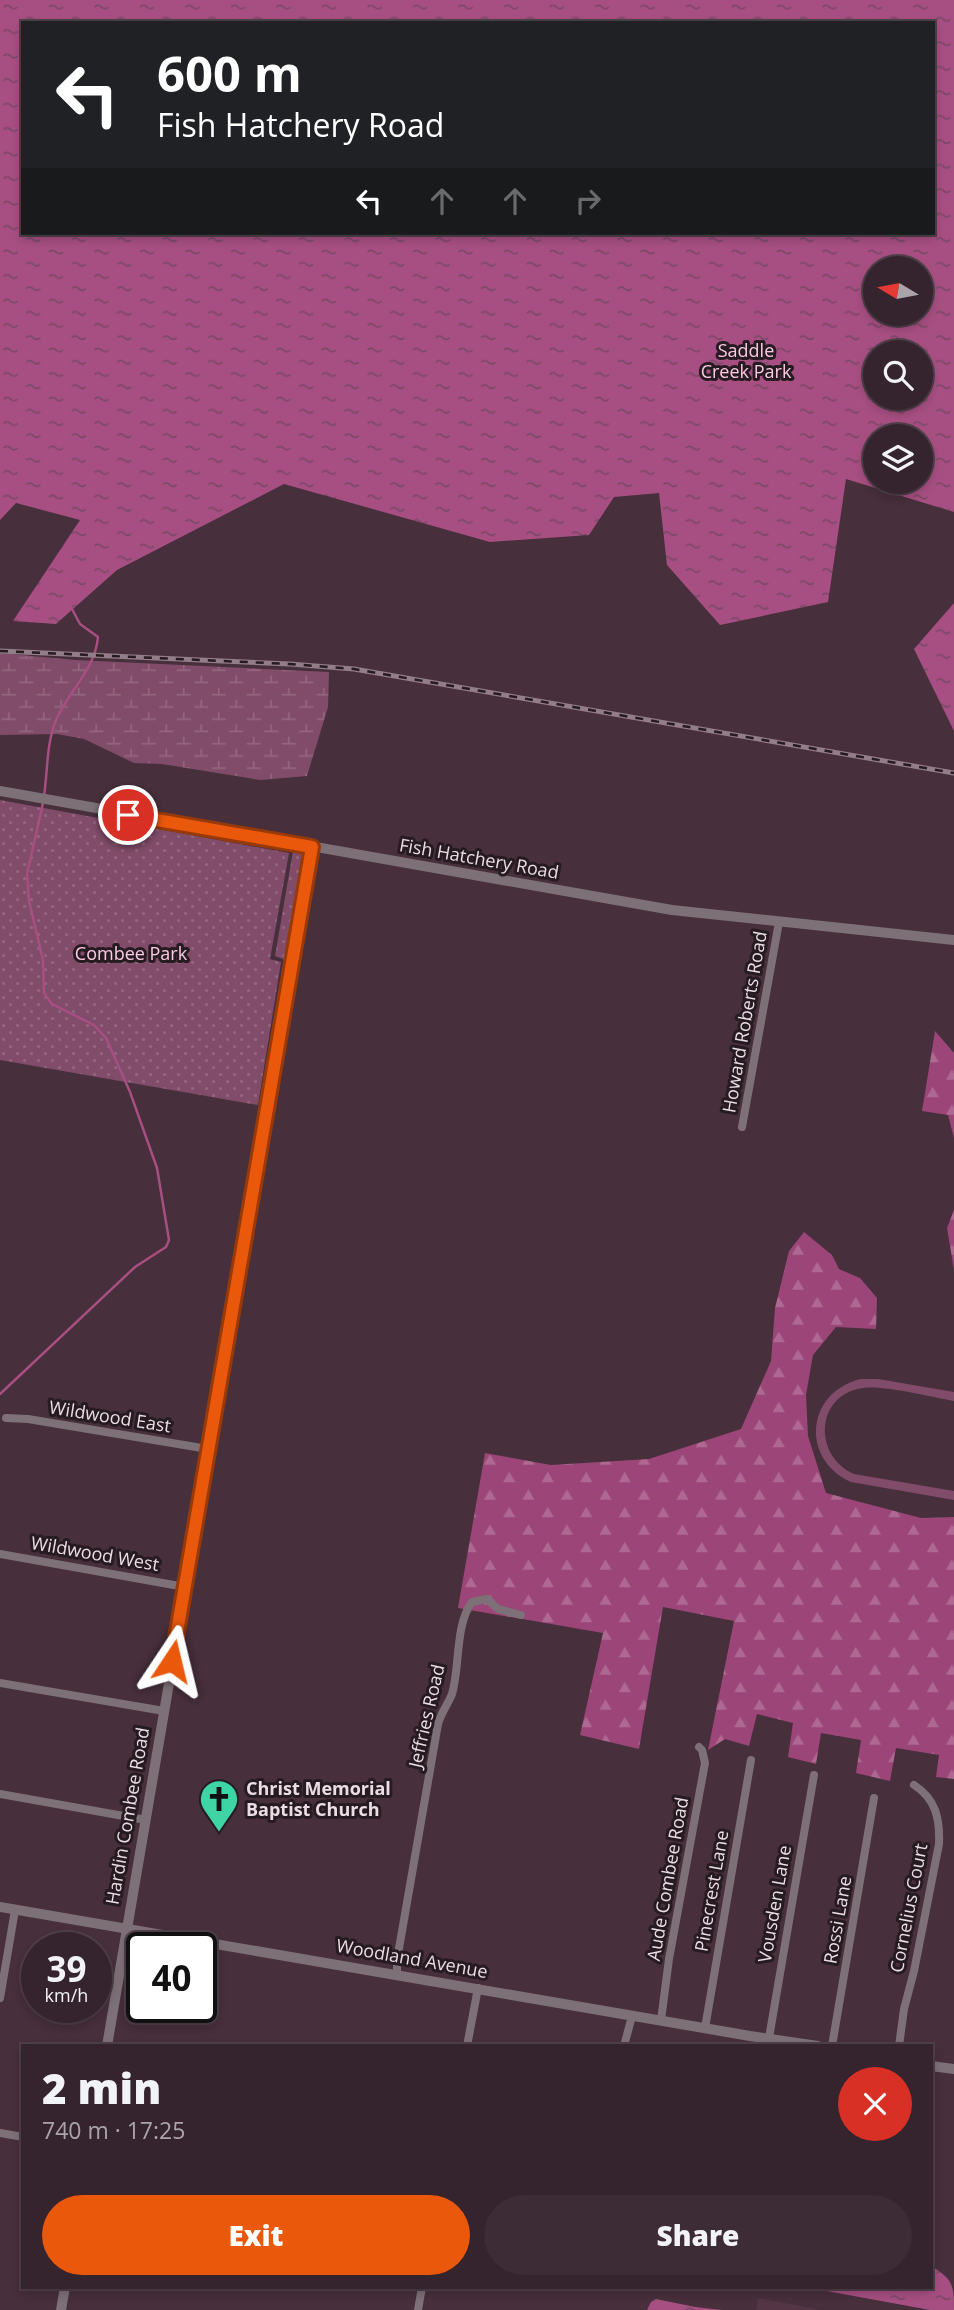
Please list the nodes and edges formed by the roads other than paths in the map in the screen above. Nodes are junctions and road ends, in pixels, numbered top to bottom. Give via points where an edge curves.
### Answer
1 (0, 791) edge
2 (312, 847) junction
3 (779, 922) junction
4 (954, 940) edge
5 (742, 1127) dead end
6 (6, 1418) dead end
7 (208, 1449) junction
8 (0, 1554) edge
9 (185, 1587) junction
10 (521, 1615) dead end
11 (0, 1683) edge
12 (164, 1711) junction
13 (699, 1746) dead end
14 (751, 1760) dead end
15 (814, 1775) dead end
16 (914, 1785) dead end
17 (0, 1794) edge
18 (874, 1798) dead end
19 (146, 1820) junction
20 (0, 1907) edge
21 (15, 1910) junction
22 (127, 1929) junction
23 (397, 1974) junction
24 (478, 1988) junction
25 (0, 1998) edge
26 (632, 2015) junction
27 (662, 2020) junction
28 (705, 2028) junction
29 (769, 2038) junction
30 (107, 2044) edge
31 (467, 2044) edge
32 (625, 2044) edge
33 (806, 2044) edge
34 (832, 2044) edge
35 (899, 2044) edge
36 (933, 2066) edge
37 (954, 2069) edge
38 (0, 2133) edge
39 (21, 2137) edge
40 (65, 2289) edge
41 (422, 2289) edge
42 (61, 2310) edge
43 (418, 2310) edge

1 - 2 street, Fish Hatchery Road
2 - 3 street, Fish Hatchery Road via 672,910
2 - 7 street, Hardin Combee Road
3 - 4 street, Fish Hatchery Road
3 - 5 street, Howard Roberts Road
6 - 7 street, Wildwood East
7 - 9 street, Hardin Combee Road
8 - 9 street, Wildwood West
9 - 12 street, Hardin Combee Road
10 - 23 street, Jeffries Road via 498,1609 486,1599 472,1602 468,1608 452,1694 438,1724
11 - 12 street
12 - 19 street, Hardin Combee Road
13 - 27 street, Aude Combee Road via 705,1763
14 - 28 street, Pinecrest Lane
15 - 29 street, Vousden Lane
16 - 35 street, Cornelius Court via 933,1804 940,1822 939,1844
17 - 19 street
18 - 34 street, Rossi Lane
19 - 22 street, Hardin Combee Road
20 - 21 street, Woodland Avenue
21 - 22 street, Woodland Avenue
21 - 25 street
22 - 23 street, Woodland Avenue
22 - 30 street, Hardin Combee Road
23 - 24 street, Woodland Avenue
24 - 26 street, Woodland Avenue
24 - 31 street
26 - 27 street, Woodland Avenue
26 - 32 street
27 - 28 street, Woodland Avenue
28 - 29 street, Woodland Avenue
29 - 33 street, Woodland Avenue
36 - 37 street
38 - 39 street
40 - 42 street
41 - 43 street

